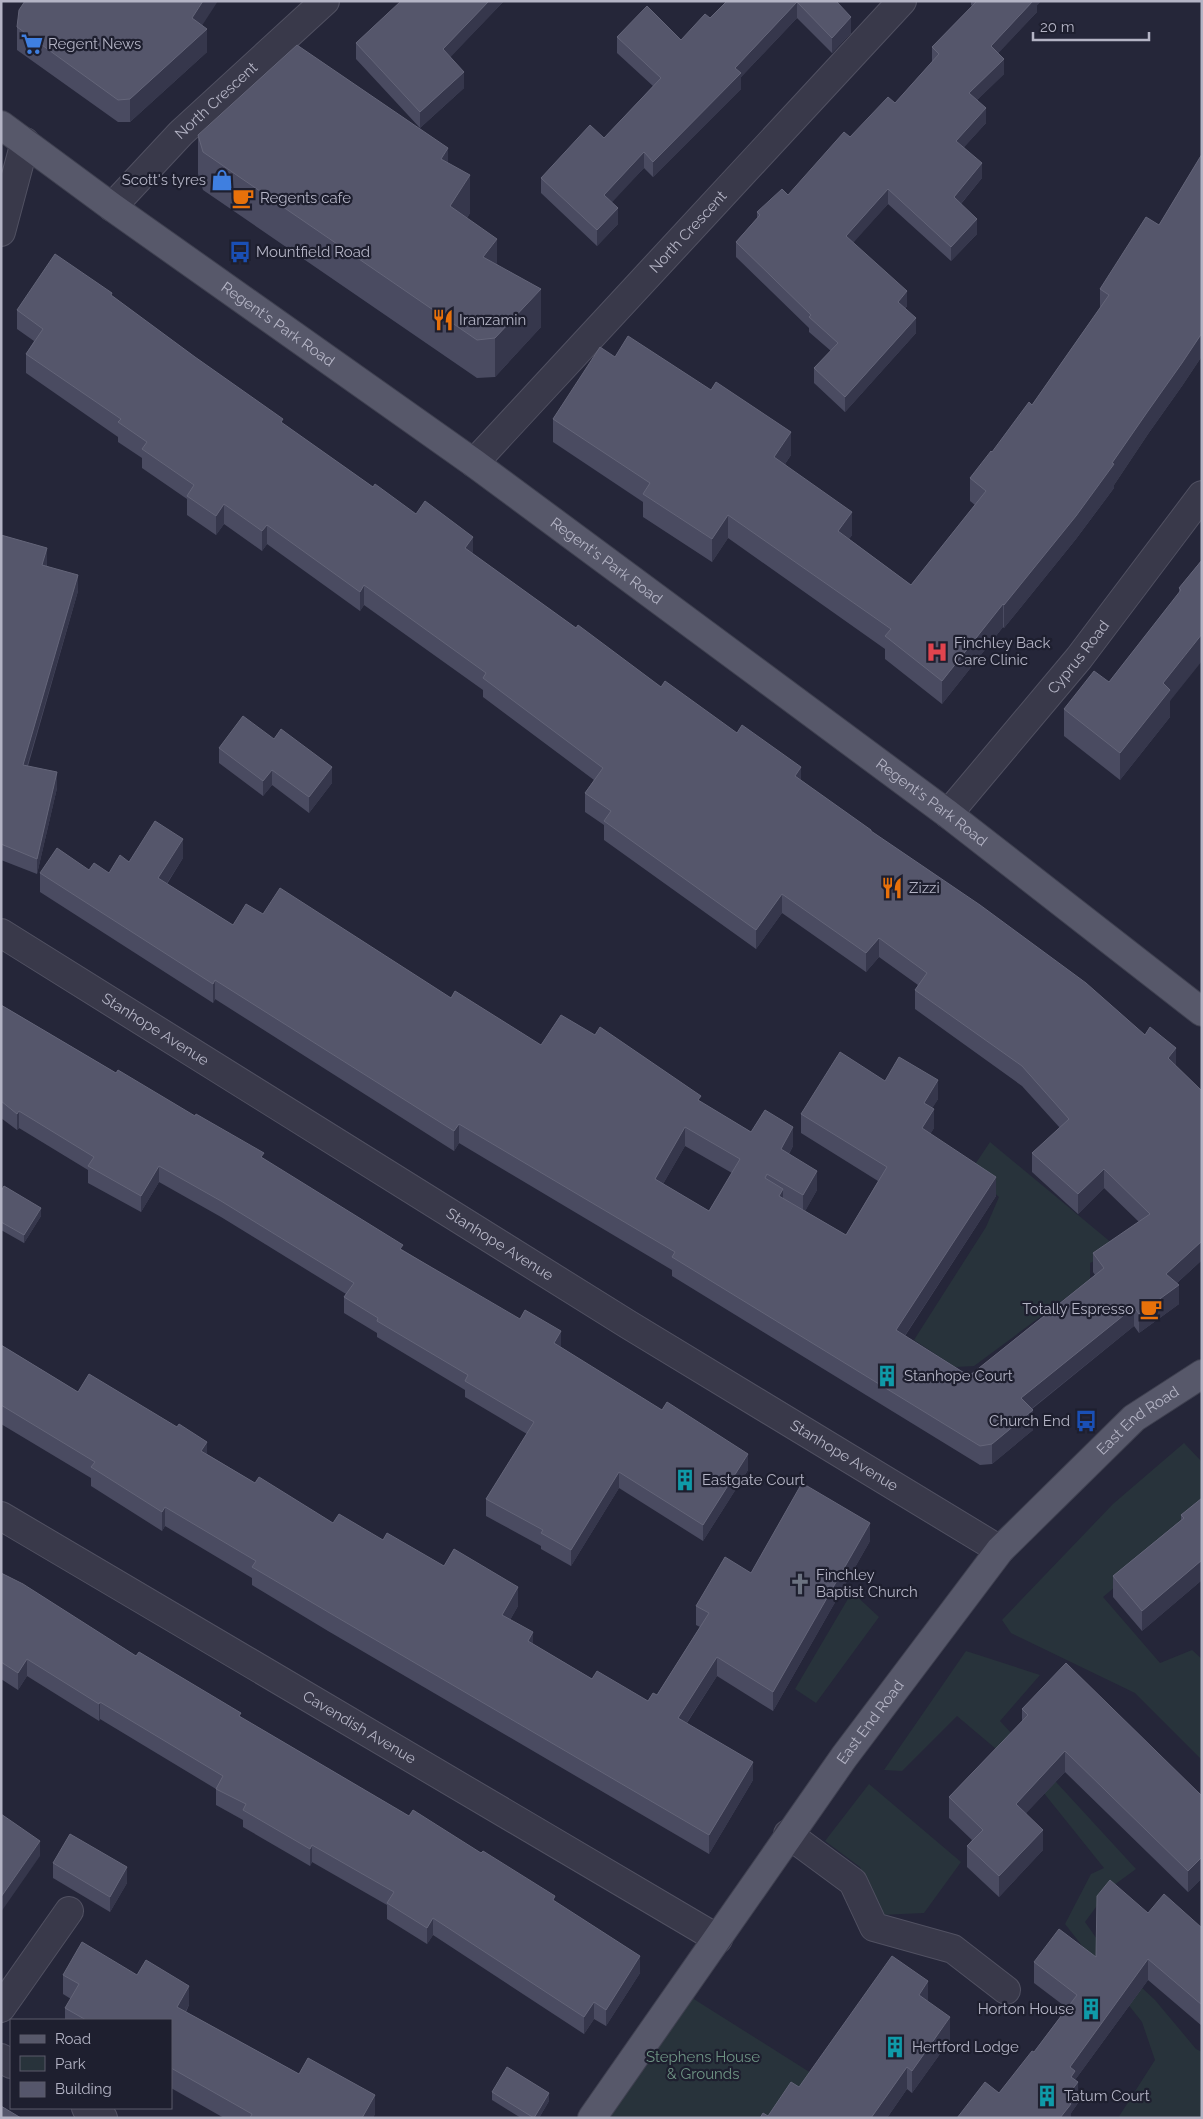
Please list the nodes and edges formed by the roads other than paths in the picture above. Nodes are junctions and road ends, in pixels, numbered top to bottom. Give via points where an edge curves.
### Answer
1 (325, 1) edge
2 (902, 1) edge
3 (1, 125) edge
4 (25, 142) junction
5 (112, 207) junction
6 (1, 232) edge
7 (474, 463) junction
8 (1202, 495) edge
9 (948, 814) junction
10 (1, 933) edge
11 (1202, 1012) edge
12 (1202, 1374) edge
13 (1, 1516) edge
14 (1000, 1550) junction
15 (788, 1834) junction
16 (70, 1911) dead end
17 (718, 1939) junction
18 (1006, 1990) dead end
19 (1, 2008) edge
20 (88, 2109) edge
21 (103, 2118) edge
22 (592, 2118) edge

1 - 5 street, North Crescent via 181,133
2 - 7 street, North Crescent
3 - 4 main road, Regent's Park Road
4 - 5 main road, Regent's Park Road
4 - 6 street
5 - 7 main road, Regent's Park Road
7 - 9 main road, Regent's Park Road
8 - 9 street, Cyprus Road via 1079,658
9 - 11 main road, Regent's Park Road
10 - 14 street, Stanhope Avenue via 629,1325
12 - 14 main road, East End Road via 1134,1418
13 - 17 street, Cavendish Avenue
14 - 15 main road, East End Road
15 - 17 main road, East End Road
15 - 18 street via 853,1882 874,1927 952,1949
16 - 19 street
17 - 22 main road, East End Road
20 - 21 street

